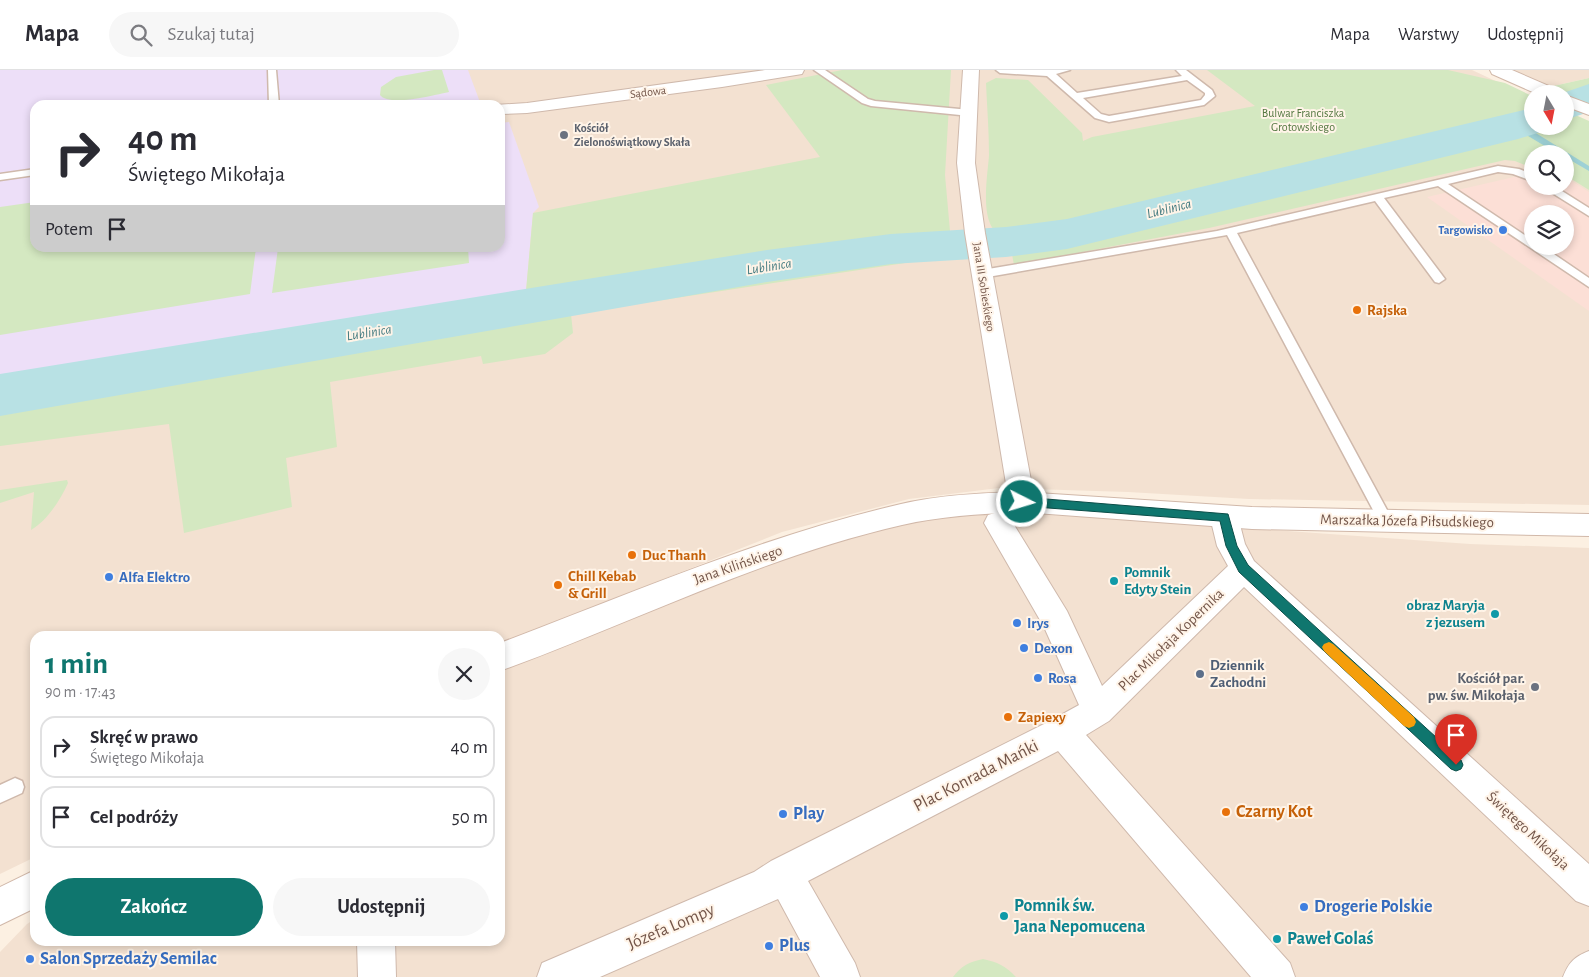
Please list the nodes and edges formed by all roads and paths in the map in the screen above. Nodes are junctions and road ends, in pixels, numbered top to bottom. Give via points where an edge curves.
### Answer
1 (272, 70) edge
2 (796, 70) edge
3 (819, 70) edge
4 (971, 70) edge
5 (1000, 70) edge
6 (1065, 70) edge
7 (1180, 70) edge
8 (1497, 71) edge
9 (1049, 73) junction
10 (1189, 76) junction
11 (1530, 85) edge
12 (1077, 96) junction
13 (274, 100) edge
14 (1574, 104) edge
15 (505, 109) edge
16 (1589, 110) edge
17 (970, 113) junction
18 (30, 173) edge
19 (1524, 174) edge
20 (0, 178) edge
21 (1439, 182) junction
22 (1560, 195) edge
23 (1377, 196) junction
24 (1589, 213) edge
25 (1230, 231) junction
26 (1524, 240) edge
27 (1547, 255) edge
28 (981, 266) junction
29 (1439, 279) dead end
30 (1589, 283) edge
31 (1022, 502) junction
32 (991, 513) junction
33 (1224, 517) junction
34 (1386, 521) junction
35 (1589, 525) edge
36 (1244, 569) junction
37 (505, 655) edge
38 (1098, 712) junction
39 (1062, 732) junction
40 (784, 874) junction
41 (1587, 882) edge
42 (30, 891) edge
43 (0, 907) edge
44 (376, 946) edge
45 (1589, 970) edge
46 (376, 977) edge
47 (556, 977) edge
48 (841, 977) edge
49 (1276, 977) edge
50 (1582, 977) edge

1 - 13 lane
2 - 15 street, Sądowa
3 - 17 lane via 874,104
4 - 17 street, Jana III Sobieskiego
5 - 9 lane
6 - 9 lane
7 - 10 lane
8 - 11 street
9 - 12 lane
10 - 12 lane
10 - 12 lane via 1209,92 1210,96 1204,102 1116,119 1098,116
14 - 16 street
17 - 28 street, Jana III Sobieskiego via 966,163
18 - 20 lane
19 - 21 lane via 1498,170
21 - 23 lane
21 - 26 lane
22 - 24 lane
23 - 25 lane
23 - 29 lane
25 - 28 lane
25 - 34 lane
27 - 30 lane
28 - 31 street, Jana III Sobieskiego
31 - 32 street
31 - 33 street
32 - 37 street, Jana Kilińskiego via 903,514 826,535 717,572
32 - 38 street via 1056,620
33 - 34 street, Marszałka Józefa Piłsudskiego
33 - 36 street, Świętego Mikołaja via 1232,546
34 - 35 street, Marszałka Józefa Piłsudskiego
36 - 38 street, Plac Mikołaja Kopernika
36 - 41 street, Świętego Mikołaja
38 - 39 street, Plac Mikołaja Kopernika
39 - 40 street, Plac Konrada Mańki
39 - 49 street
40 - 47 street, Józefa Lompy via 767,886
40 - 48 street
42 - 43 street
44 - 46 street
45 - 50 street

